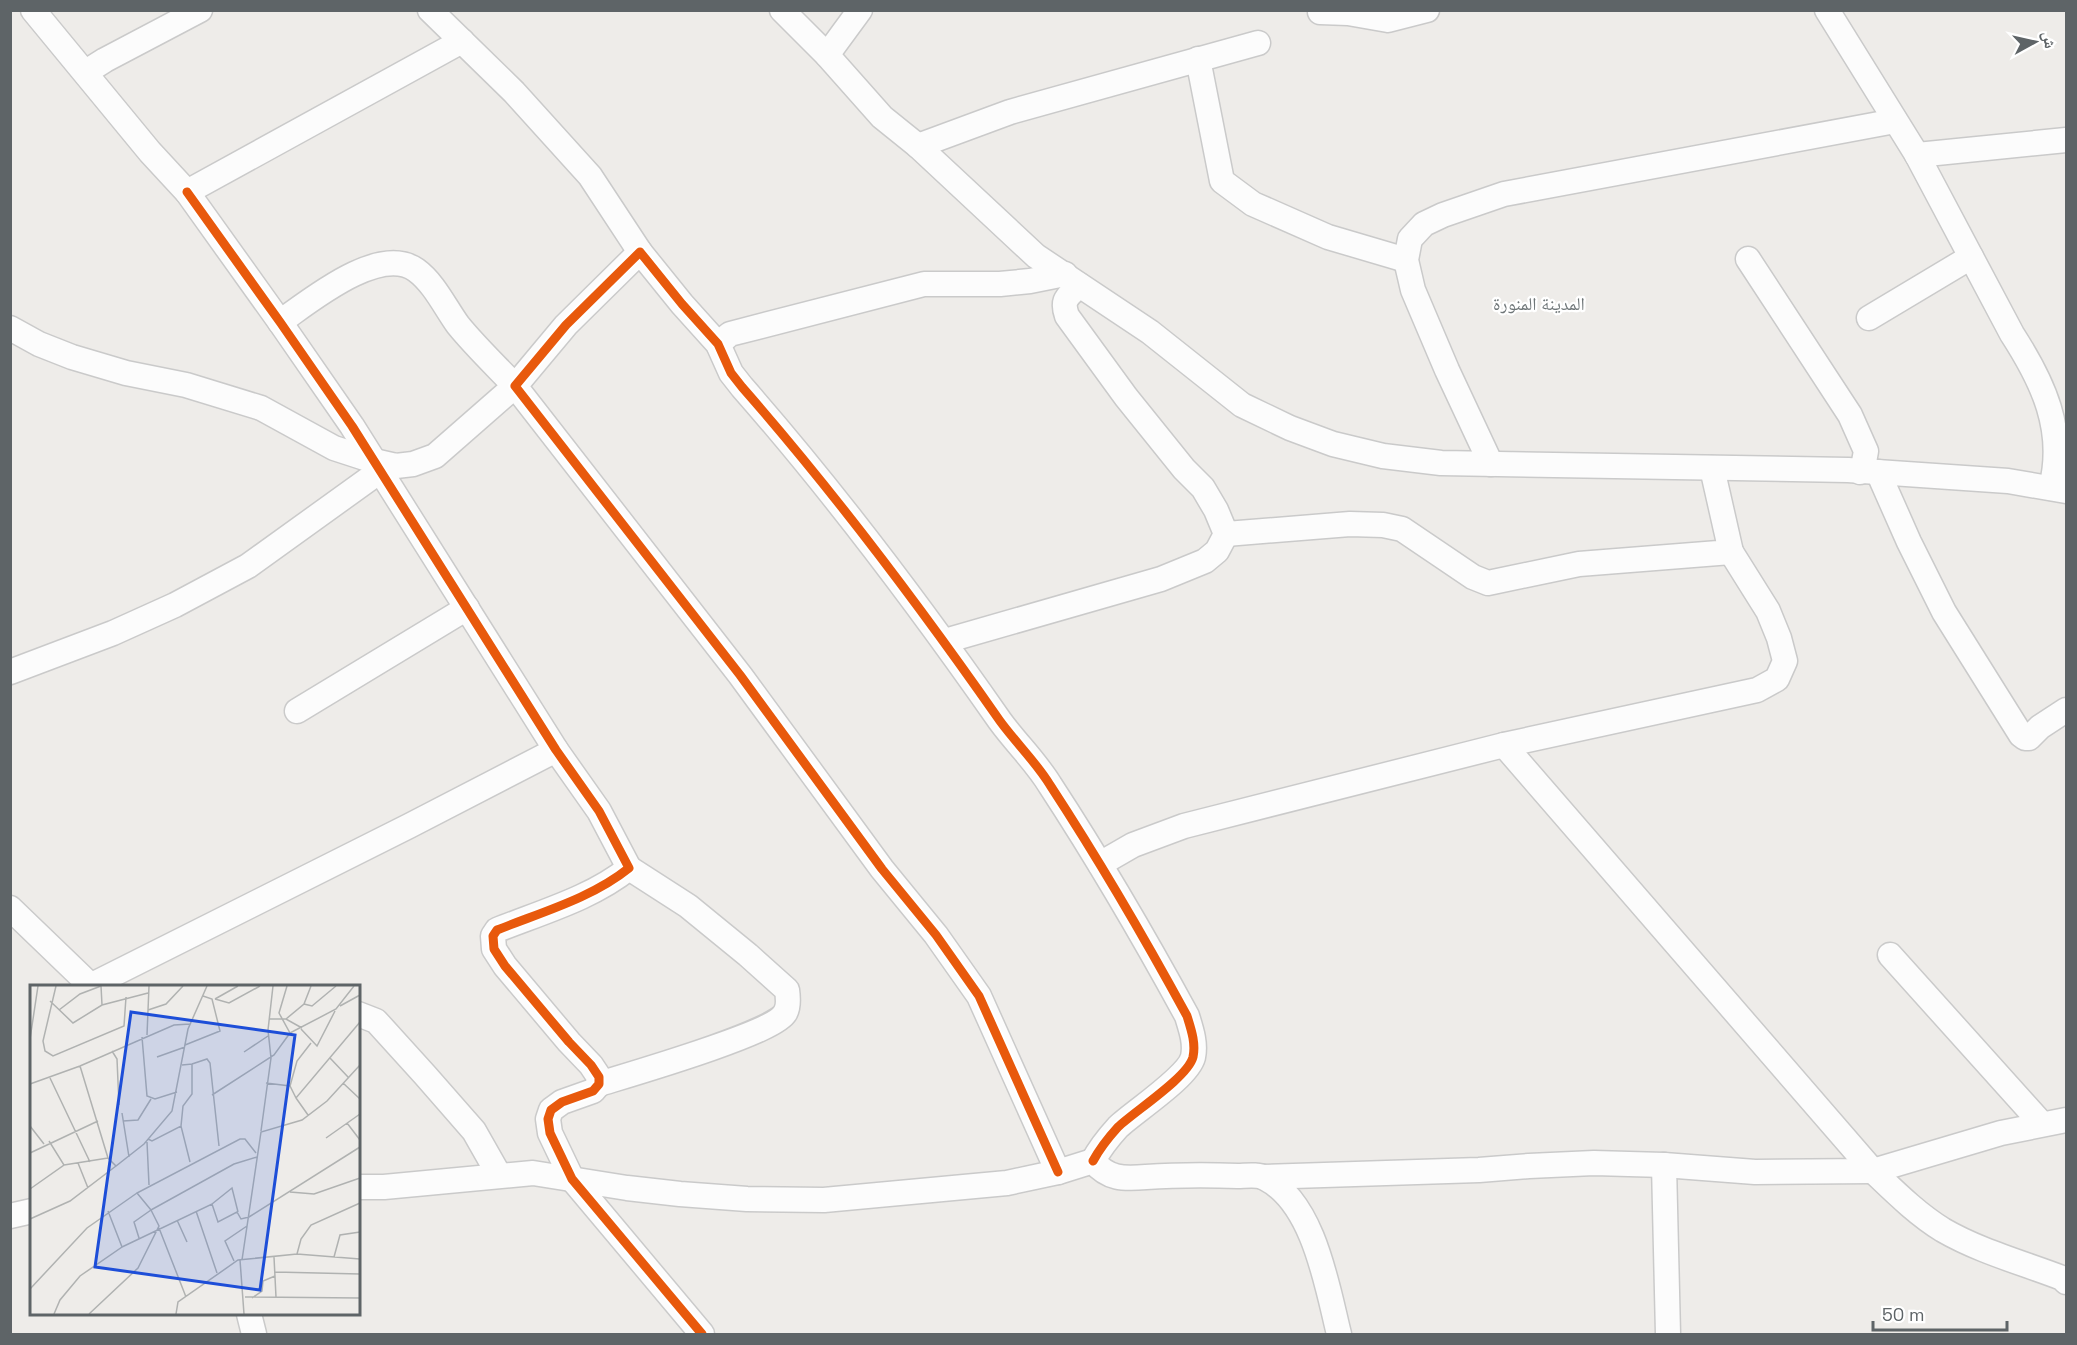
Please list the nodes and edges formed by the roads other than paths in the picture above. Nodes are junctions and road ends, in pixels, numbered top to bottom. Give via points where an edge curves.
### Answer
1 (33, 10) edge
2 (200, 10) edge
3 (430, 10) edge
4 (782, 10) edge
5 (860, 10) edge
6 (1427, 10) edge
7 (1827, 10) edge
8 (1320, 12) edge
9 (462, 40) junction
10 (1258, 43) dead end
11 (827, 55) junction
12 (1198, 59) junction
13 (86, 72) junction
14 (1896, 121) junction
15 (2067, 140) edge
16 (918, 146) junction
17 (1917, 155) junction
18 (187, 192) junction
19 (640, 252) junction
20 (1971, 256) junction
21 (1748, 259) dead end
22 (1406, 260) junction
23 (1072, 279) junction
24 (1869, 318) dead end
25 (280, 322) junction
26 (10, 328) edge
27 (718, 344) junction
28 (514, 386) junction
29 (1491, 464) junction
30 (377, 466) junction
31 (1712, 468) junction
32 (1869, 472) junction
33 (2059, 489) edge
34 (1226, 534) junction
35 (1731, 552) junction
36 (467, 609) junction
37 (945, 641) junction
38 (10, 672) edge
39 (2067, 710) edge
40 (297, 711) dead end
41 (1504, 745) junction
42 (556, 750) junction
43 (1100, 864) junction
44 (629, 868) junction
45 (10, 908) edge
46 (1890, 955) dead end
47 (89, 985) edge
48 (92, 985) edge
49 (360, 1015) edge
50 (599, 1084) junction
51 (2067, 1120) edge
52 (2042, 1124) junction
53 (1093, 1161) junction
54 (1664, 1165) junction
55 (1873, 1171) junction
56 (1058, 1172) junction
57 (499, 1175) junction
58 (1263, 1177) junction
59 (572, 1179) junction
60 (360, 1187) edge
61 (30, 1211) edge
62 (10, 1216) edge
63 (2067, 1282) edge
64 (249, 1315) edge
65 (254, 1335) edge
66 (702, 1335) edge
67 (1339, 1335) edge
68 (1668, 1335) edge

1 - 13 street
2 - 13 street
3 - 9 street
4 - 11 street
5 - 11 street
6 - 8 street via 1388,20
7 - 14 street
9 - 18 street
9 - 19 street via 590,176
10 - 12 street
11 - 16 street via 882,117
12 - 16 street via 1010,112
12 - 22 street via 1222,181 1253,204 1328,237
13 - 18 street
14 - 17 street
14 - 22 street via 1504,194 1424,224 1410,239
15 - 17 street
16 - 23 street via 1036,256
17 - 20 street
18 - 25 street
19 - 27 street
19 - 28 street via 566,325
20 - 24 street
20 - 33 street via 2044,391 2054,428
21 - 32 street via 1850,415 1866,451 1864,462
22 - 29 street via 1413,290
23 - 27 street via 924,284 730,334
23 - 29 street via 1150,332 1242,405 1290,428 1383,456
23 - 34 street via 1064,306 1067,316 1126,397 1203,488
25 - 28 street via 355,273 375,266 402,264 422,275 459,326
25 - 30 street
26 - 30 street via 72,357 261,408 334,448
27 - 37 street via 741,387 870,540
28 - 30 street via 435,456 413,464
28 - 56 street via 741,675 979,996
29 - 31 street
30 - 36 street
30 - 38 street via 248,566 165,610
31 - 32 street
31 - 35 street
32 - 33 street via 2008,481
32 - 39 street via 1944,612 2020,735 2030,738
34 - 35 street via 1383,525 1402,529 1488,583 1579,564
34 - 37 street via 1217,551 1205,561 1161,579
35 - 41 street via 1768,611 1779,638 1785,661 1777,679 1757,690
36 - 40 street
36 - 42 street
37 - 43 street via 1049,783
41 - 43 street via 1184,826 1133,845
41 - 55 street
42 - 44 street via 599,811
42 - 48 street
43 - 53 street via 1187,1016 1194,1047 1184,1071 1119,1127
44 - 50 street via 586,894 497,930 493,936 494,949 505,966 591,1065
44 - 50 street via 688,906 787,990 786,1012 780,1020 751,1034
45 - 47 street
46 - 52 street
49 - 57 street via 376,1022 474,1131
50 - 59 street via 593,1091 562,1102 551,1110 548,1119 550,1133
51 - 52 street
52 - 55 street via 2001,1132
53 - 56 street
53 - 58 street via 1109,1175 1133,1178
54 - 55 street via 1755,1172
54 - 58 street via 1594,1163
54 - 68 street
55 - 63 street via 1944,1230
56 - 59 street via 1007,1183 824,1200 680,1194
57 - 59 street via 533,1173
57 - 60 street
58 - 67 street via 1288,1196 1304,1222 1319,1254
59 - 66 street
61 - 62 street
64 - 65 street

